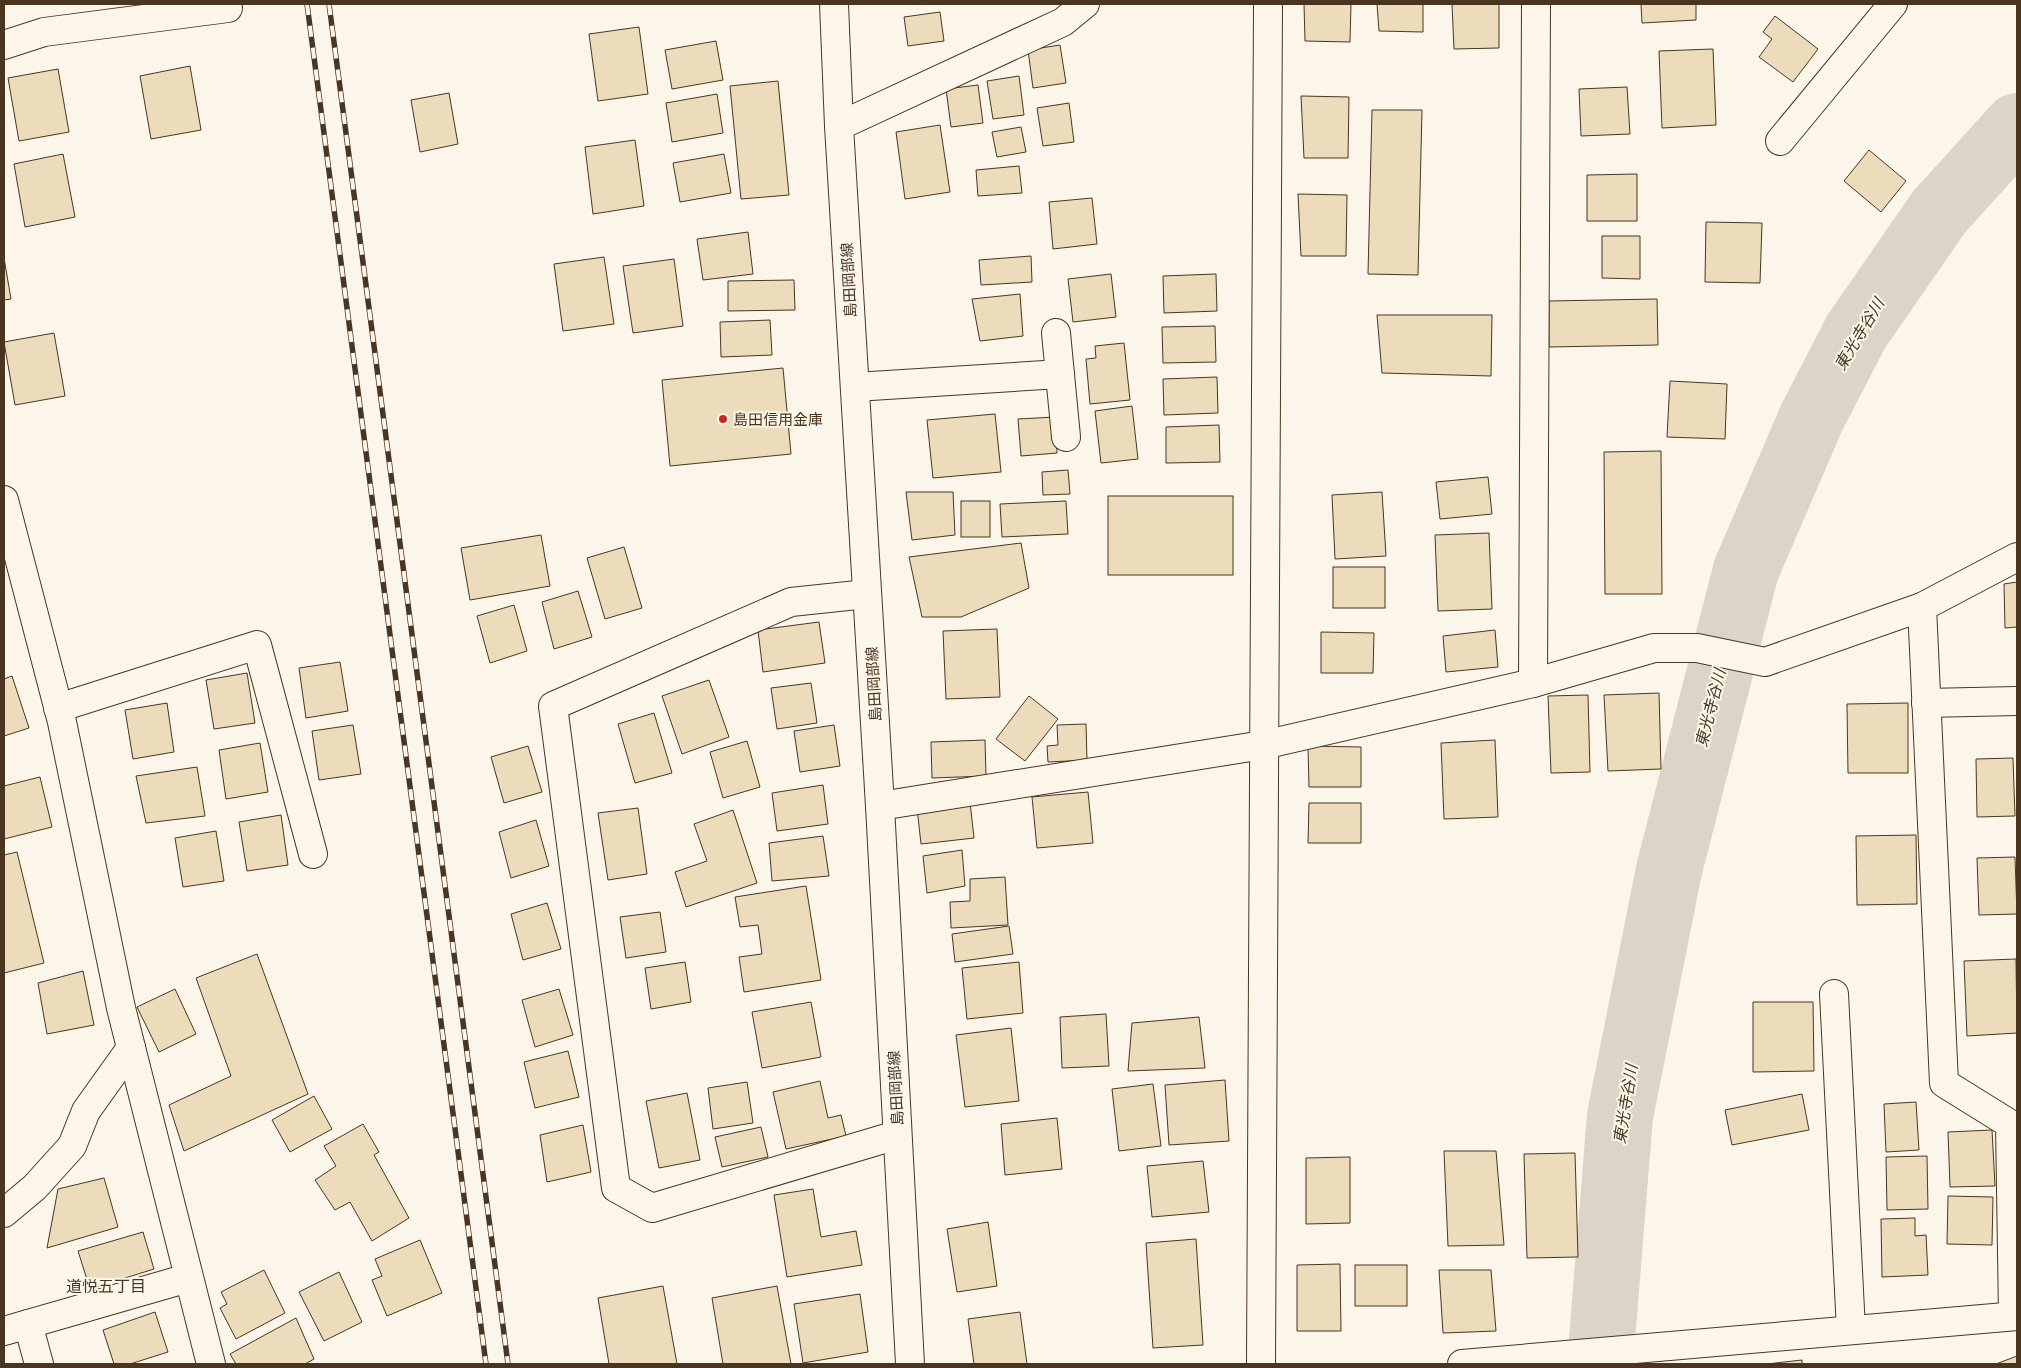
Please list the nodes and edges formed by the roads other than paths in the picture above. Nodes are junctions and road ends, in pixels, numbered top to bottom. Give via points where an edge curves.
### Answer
1 (834, 4) edge
2 (1084, 4) edge
3 (1268, 4) edge
4 (1536, 4) edge
5 (1893, 4) edge
6 (228, 8) dead end
7 (4, 45) edge
8 (839, 126) junction
9 (1780, 141) dead end
10 (1056, 333) dead end
11 (1060, 374) junction
12 (854, 387) junction
13 (1066, 437) dead end
14 (4, 500) edge
15 (2017, 557) edge
16 (13, 570) edge
17 (867, 594) junction
18 (1922, 608) junction
19 (1534, 683) junction
20 (2017, 701) edge
21 (1926, 703) junction
22 (58, 708) junction
23 (1263, 745) junction
24 (880, 806) junction
25 (313, 854) dead end
26 (1834, 994) dead end
27 (131, 1048) junction
28 (898, 1135) junction
29 (4, 1213) edge
30 (188, 1278) junction
31 (2015, 1316) edge
32 (16, 1328) edge
33 (1851, 1330) junction
34 (38, 1364) edge
35 (211, 1364) edge
36 (910, 1364) edge
37 (1262, 1364) edge
38 (1462, 1364) edge

1 - 8 street, 島田岡部線
2 - 8 street via 1063,22
3 - 23 street
4 - 19 street
5 - 9 street
6 - 7 street via 44,32
8 - 12 street, 島田岡部線
10 - 11 street
11 - 12 street
11 - 13 street
12 - 17 street, 島田岡部線
14 - 16 street
15 - 18 street
16 - 22 street
17 - 24 street, 島田岡部線
17 - 28 street via 791,602 553,706 616,1188 652,1208
18 - 19 street via 1765,662 1697,648 1654,648
18 - 21 street
19 - 23 street
20 - 21 street
21 - 31 street via 1944,1083 2010,1124
22 - 25 street via 257,646
22 - 27 street
23 - 24 street
23 - 37 street
24 - 28 street, 島田岡部線
26 - 33 street
27 - 29 street via 86,1111 72,1146 35,1186
27 - 30 street
28 - 36 street, 島田岡部線
30 - 32 street
30 - 35 street
31 - 33 street
32 - 34 street
33 - 38 street

